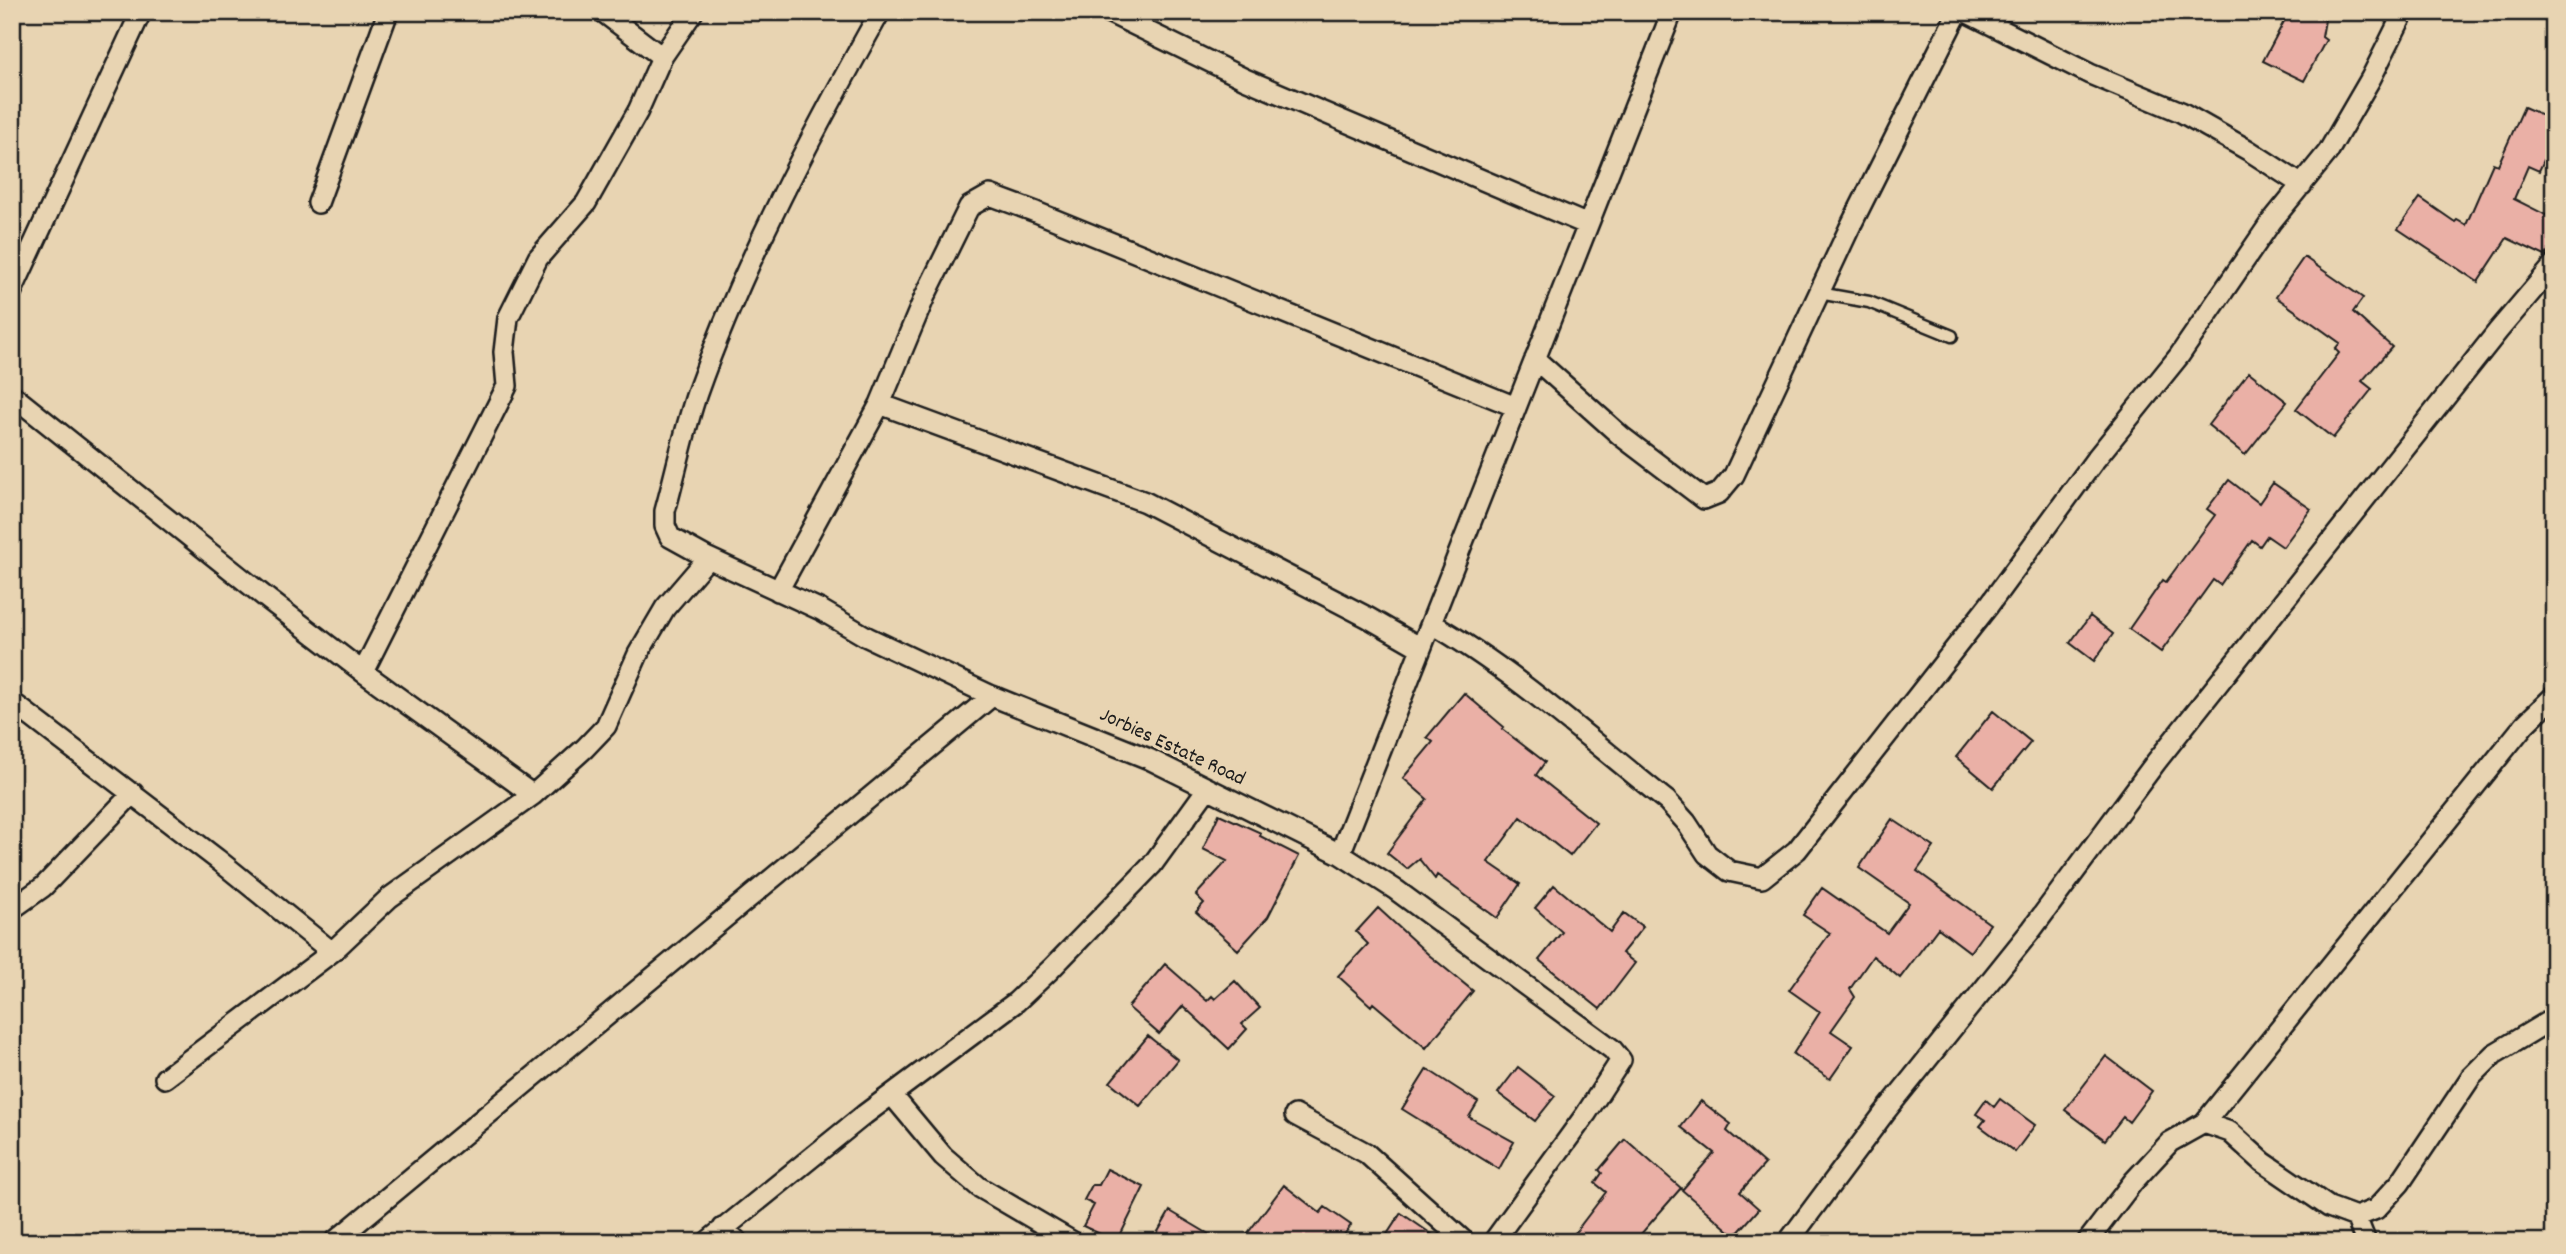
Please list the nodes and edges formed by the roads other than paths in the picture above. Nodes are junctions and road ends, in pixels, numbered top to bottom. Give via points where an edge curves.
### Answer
1 (141, 12) edge
2 (388, 12) edge
3 (603, 12) edge
4 (693, 12) edge
5 (880, 12) edge
6 (1108, 12) edge
7 (1672, 12) edge
8 (1958, 12) edge
9 (1966, 12) edge
10 (2404, 12) edge
11 (662, 57) junction
12 (2302, 185) junction
13 (318, 203) dead end
14 (1588, 225) junction
15 (2554, 265) edge
16 (12, 291) edge
17 (1819, 293) junction
18 (1952, 336) dead end
19 (1535, 359) junction
20 (12, 394) edge
21 (880, 404) junction
22 (1516, 407) junction
23 (708, 558) junction
24 (778, 590) junction
25 (1431, 623) junction
26 (1421, 648) junction
27 (363, 672) junction
28 (992, 696) junction
29 (2554, 696) edge
30 (12, 702) edge
31 (1207, 789) junction
32 (133, 793) junction
33 (533, 795) junction
34 (1340, 853) junction
35 (12, 909) edge
36 (332, 952) junction
37 (2554, 1018) edge
38 (165, 1077) dead end
39 (892, 1095) junction
40 (1296, 1115) dead end
41 (2204, 1123) junction
42 (2357, 1217) junction
43 (723, 1228) junction
44 (334, 1242) edge
45 (708, 1242) edge
46 (738, 1242) edge
47 (1073, 1242) edge
48 (1465, 1242) edge
49 (1493, 1242) edge
50 (1788, 1242) edge
51 (2087, 1242) edge
52 (2365, 1242) edge

1 - 16 street
2 - 13 street
3 - 11 street
4 - 11 street
5 - 23 street, Jorbies Estate Road via 823,115 745,277 697,394 665,511 665,526 670,537
6 - 14 street via 1245,79
7 - 14 street
8 - 17 street
9 - 12 street via 2181,113
10 - 12 street via 2353,111
11 - 27 street via 638,111 586,203 538,258 508,318 507,386
12 - 25 street via 1989,606 1797,850 1762,878 1729,871 1707,855 1667,801 1503,670
14 - 19 street
15 - 50 street via 2156,762
17 - 18 lane via 1868,302
17 - 19 street via 1734,475 1720,493 1704,499 1621,436
19 - 22 street
20 - 27 street
21 - 22 street via 969,207 990,195
21 - 24 street
21 - 26 street via 1145,502
22 - 25 street
23 - 24 street, Jorbies Estate Road
23 - 33 street via 665,608 638,654 606,726
24 - 28 street, Jorbies Estate Road
25 - 26 street
26 - 34 street
27 - 33 street
28 - 31 street, Jorbies Estate Road via 1149,759
28 - 44 street
29 - 41 street via 2517,735
30 - 32 street
31 - 34 street, Jorbies Estate Road
31 - 39 street via 1152,865 1051,970 1016,1002
32 - 35 street via 43,887
32 - 36 street
33 - 36 street via 389,898
34 - 49 street, Jorbies Estate Road via 1612,1049 1621,1060
36 - 38 street
37 - 42 street via 2494,1054 2471,1077 2400,1183 2376,1209
39 - 43 street
39 - 47 street via 943,1156 979,1187
40 - 48 street via 1366,1153
41 - 42 street via 2230,1132 2263,1162 2329,1207
41 - 51 street via 2170,1142
42 - 52 street
43 - 45 street
43 - 46 street

